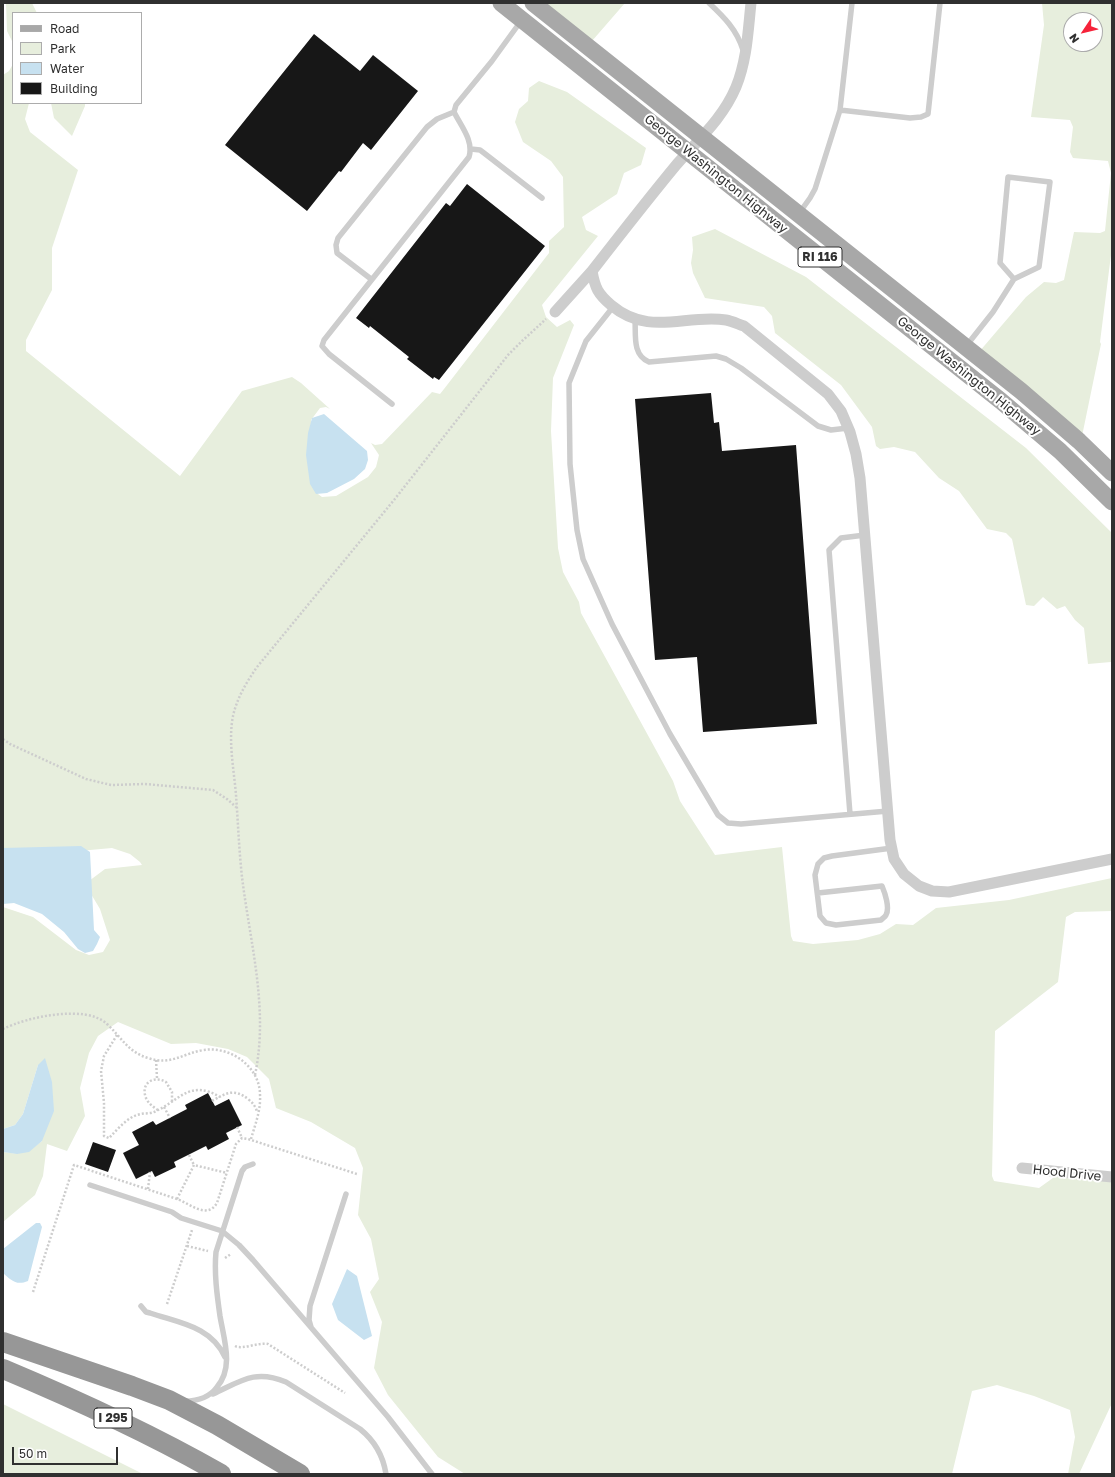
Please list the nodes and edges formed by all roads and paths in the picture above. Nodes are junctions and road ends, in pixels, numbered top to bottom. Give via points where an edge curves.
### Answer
1 (501, 3) edge
2 (709, 3) edge
3 (751, 3) edge
4 (852, 3) edge
5 (940, 3) edge
6 (534, 4) edge
7 (522, 20) junction
8 (745, 56) junction
9 (840, 110) junction
10 (454, 112) junction
11 (702, 137) junction
12 (471, 149) junction
13 (688, 152) junction
14 (542, 198) dead end
15 (799, 214) junction
16 (592, 271) junction
17 (372, 279) junction
18 (1014, 279) junction
19 (613, 306) junction
20 (555, 312) joint
21 (635, 319) junction
22 (966, 347) junction
23 (392, 404) dead end
24 (848, 428) junction
25 (1112, 473) edge
26 (1112, 502) edge
27 (865, 535) junction
28 (3, 739) edge
29 (237, 808) junction
30 (888, 811) junction
31 (850, 814) junction
32 (892, 848) junction
33 (1112, 859) edge
34 (818, 893) junction
35 (3, 1029) edge
36 (117, 1035) junction
37 (156, 1060) junction
38 (255, 1075) junction
39 (157, 1078) junction
40 (220, 1097) junction
41 (212, 1101) dead end
42 (172, 1103) junction
43 (164, 1107) junction
44 (158, 1110) junction
45 (258, 1115) junction
46 (170, 1118) dead end
47 (237, 1127) dead end
48 (242, 1138) junction
49 (251, 1140) junction
50 (189, 1155) dead end
51 (253, 1164) dead end
52 (194, 1165) junction
53 (1022, 1168) dead end
54 (150, 1172) dead end
55 (227, 1173) junction
56 (357, 1174) dead end
57 (1112, 1177) edge
58 (90, 1185) dead end
59 (148, 1189) junction
60 (346, 1194) dead end
61 (177, 1198) junction
62 (199, 1209) junction
63 (195, 1222) junction
64 (222, 1231) junction
65 (231, 1254) dead end
66 (224, 1261) dead end
67 (33, 1292) dead end
68 (168, 1304) dead end
69 (142, 1306) dead end
70 (314, 1332) junction
71 (3, 1342) edge
72 (234, 1344) dead end
73 (227, 1363) junction
74 (3, 1368) edge
75 (345, 1393) dead end
76 (154, 1394) junction
77 (207, 1397) junction
78 (221, 1474) edge
79 (300, 1474) edge
80 (386, 1474) edge
81 (432, 1474) edge

1 - 7 main road, George Washington Highway / RI 116
2 - 8 lane via 728,21 741,43
3 - 8 street
4 - 9 lane
5 - 9 lane via 928,114 910,118
6 - 7 main road
6 - 11 main road, George Washington Highway / RI 116
7 - 10 lane via 456,104
7 - 13 main road, George Washington Highway / RI 116
8 - 11 street via 731,97 718,119
9 - 15 lane via 814,189
10 - 12 lane
10 - 17 lane via 437,119 428,127 338,238 338,253
11 - 13 street
11 - 15 main road, George Washington Highway / RI 116
12 - 14 lane via 480,150
12 - 17 lane via 469,157
13 - 16 street
13 - 26 main road, George Washington Highway / RI 116 via 1022,418
15 - 22 main road, George Washington Highway / RI 116
16 - 19 street via 594,286
16 - 20 street
17 - 23 lane via 326,335 322,346
18 - 18 lane via 1000,263 1008,177 1050,182 1039,267
18 - 22 lane
19 - 21 street
19 - 31 lane via 586,341 569,383 570,464 577,530 583,559 612,624 670,734 718,815 728,823
20 - 29 path via 508,355 245,685 233,717 232,732
21 - 24 street via 656,323 720,319 744,326 828,394 841,411
21 - 24 lane via 637,352 642,359 649,362 716,356 726,359 818,426 831,430
22 - 25 main road, George Washington Highway / RI 116 via 1055,420
24 - 27 street via 860,478
27 - 30 street
27 - 31 lane via 841,538 829,550
28 - 29 path via 86,779 111,785 145,784 213,790
29 - 38 path via 242,877 261,1031 260,1054
30 - 31 lane
30 - 32 street
32 - 33 street via 894,858 904,874 918,886 939,892
32 - 34 lane via 824,858 818,864 815,875
34 - 34 lane via 820,916 826,923 836,925 881,920 886,915 882,886
35 - 36 path via 50,1015 80,1013 101,1019
36 - 37 path via 134,1052
36 - 44 path via 104,1056 101,1070 104,1136 109,1138 135,1116
37 - 38 path via 176,1060 197,1052 219,1050 239,1057
37 - 39 path
38 - 45 path via 261,1097
39 - 42 path via 170,1086
39 - 44 path via 148,1083 145,1093 146,1099
40 - 41 path
40 - 42 path via 206,1091 194,1090 184,1093
40 - 45 path via 231,1092 240,1093 255,1106
42 - 43 path
43 - 44 path
43 - 46 path
45 - 49 path
47 - 48 path
48 - 49 path
48 - 55 path via 236,1144
49 - 56 path
50 - 52 path
51 - 64 lane via 242,1171
52 - 55 path
52 - 61 path
53 - 57 street, Hood Drive
54 - 59 path
55 - 62 path via 215,1207 208,1210
58 - 63 lane
59 - 61 path
59 - 67 path via 74,1165
60 - 70 lane via 310,1306 309,1320
61 - 62 path
62 - 63 path
63 - 64 lane
63 - 68 path
64 - 70 lane via 253,1260
64 - 73 lane via 216,1252 215,1269
65 - 66 path
69 - 73 lane via 146,1312 203,1331 219,1346
70 - 81 lane via 388,1417
71 - 76 highway
72 - 75 path via 237,1348 260,1343 268,1344
73 - 77 lane via 223,1378
74 - 78 highway, I 295 via 122,1422
76 - 77 lane via 180,1401
76 - 79 highway via 210,1422
77 - 80 lane via 254,1376 275,1377 368,1435 382,1455

